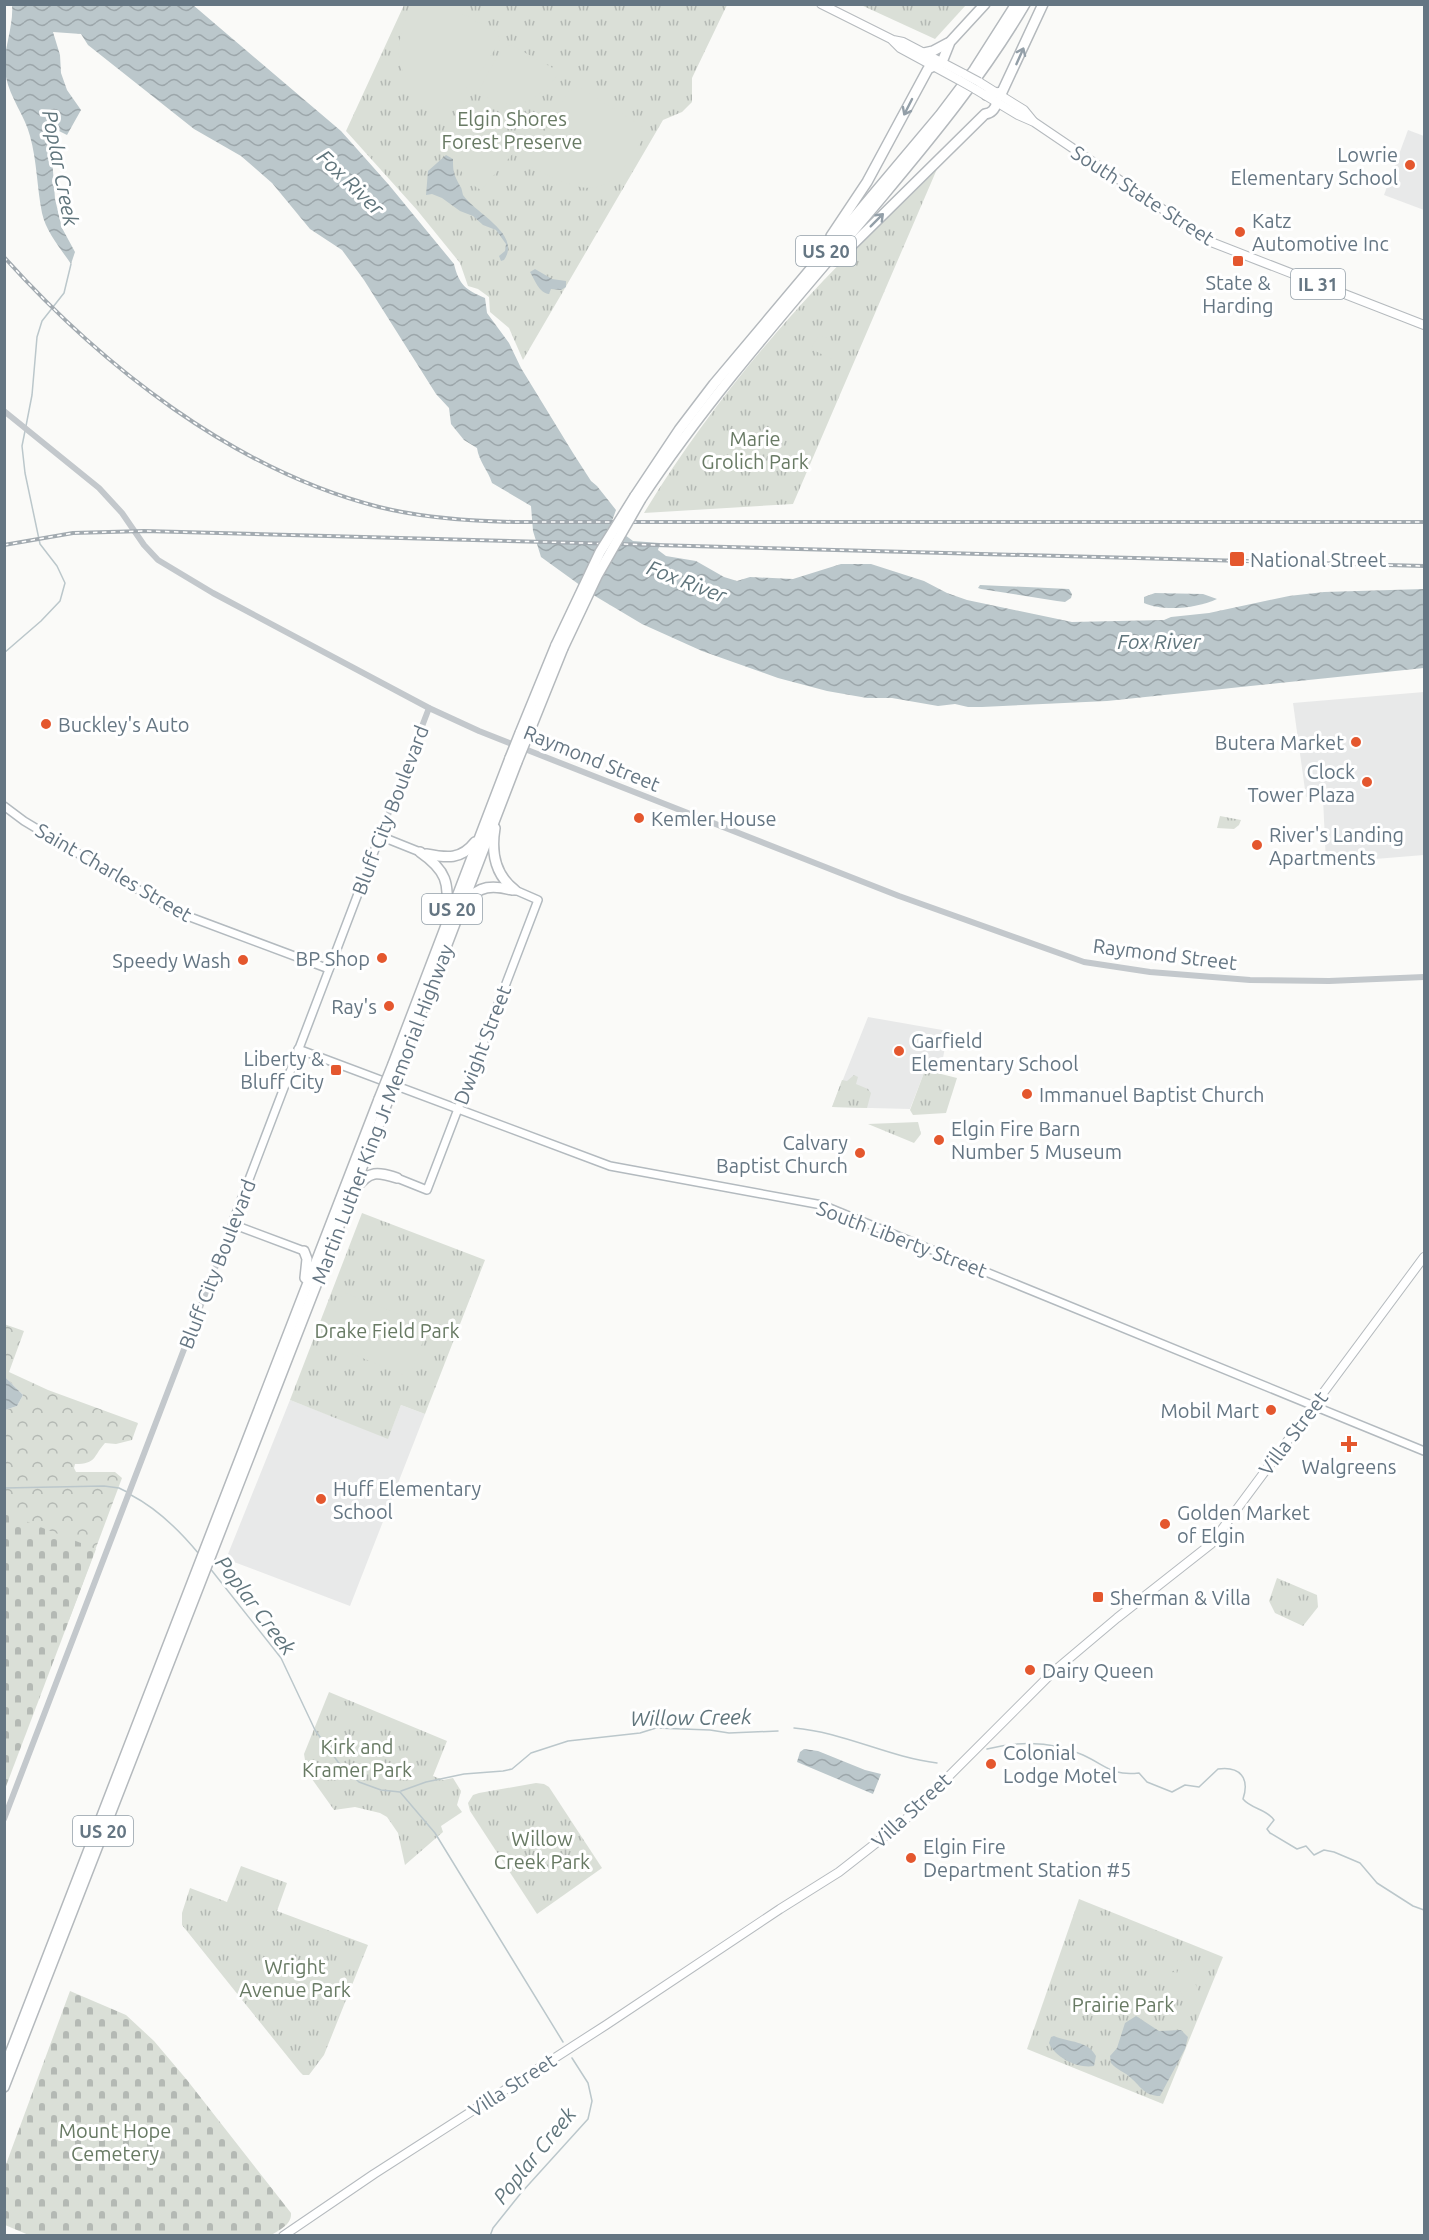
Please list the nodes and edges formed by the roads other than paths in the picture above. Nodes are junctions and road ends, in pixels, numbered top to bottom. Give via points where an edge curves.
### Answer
1 (821, 4) edge
2 (985, 4) edge
3 (1016, 4) edge
4 (1025, 4) edge
5 (1043, 4) edge
6 (893, 40) junction
7 (950, 42) junction
8 (924, 53) junction
9 (937, 64) junction
10 (977, 86) junction
11 (986, 95) joint
12 (997, 97) junction
13 (796, 301) junction
14 (782, 303) junction
15 (1425, 325) edge
16 (4, 411) edge
17 (638, 497) junction
18 (429, 708) junction
19 (513, 760) junction
20 (4, 806) edge
21 (500, 808) junction
22 (480, 835) junction
23 (380, 836) junction
24 (420, 852) junction
25 (515, 890) junction
26 (460, 911) junction
27 (441, 938) junction
28 (329, 969) junction
29 (1425, 977) edge
30 (428, 983) junction
31 (298, 1049) junction
32 (383, 1101) junction
33 (458, 1109) junction
34 (397, 1178) joint
35 (351, 1194) junction
36 (232, 1224) junction
37 (304, 1251) joint
38 (1425, 1257) edge
39 (289, 1333) junction
40 (1314, 1406) junction
41 (1425, 1451) edge
42 (209, 1548) junction
43 (4, 1819) edge
44 (4, 2069) edge
45 (4, 2087) edge
46 (283, 2235) edge

1 - 6 main road, South State Street / IL 31
2 - 7 highway
3 - 14 highway, Martin Luther King Jr Memorial Highway / US 20 via 940,115
4 - 13 highway, Martin Luther King Jr Memorial Highway / US 20 via 942,125
12 -> 5 highway
6 - 8 main road, South State Street / IL 31
6 - 9 main road, South State Street / IL 31 via 900,48
7 - 8 highway
7 - 9 highway
8 - 9 main road, South State Street / IL 31
9 - 10 main road, South State Street / IL 31, bridge
9 -> 14 highway via 928,69 844,219
10 - 11 main road, South State Street / IL 31
10 - 12 main road, South State Street / IL 31
11 - 12 highway
13 -> 12 highway via 993,110
12 - 15 main road, South State Street / IL 31 via 1024,110 1034,122 1211,242
13 - 17 highway, Martin Luther King Jr Memorial Highway / US 20
14 - 17 highway, Martin Luther King Jr Memorial Highway / US 20 via 679,430
16 - 18 street, Raymond Street via 99,488 158,560
17 - 19 highway, Martin Luther King Jr Memorial Highway / US 20, bridge via 559,646
18 - 23 street, Bluff City Boulevard
18 - 29 street, Raymond Street via 905,898 1084,962 1250,980
19 - 21 highway, Martin Luther King Jr Memorial Highway / US 20
19 - 22 highway, Martin Luther King Jr Memorial Highway / US 20
20 - 28 main road, Saint Charles Street via 174,911
21 - 25 highway via 494,859 505,883
21 - 26 highway, Martin Luther King Jr Memorial Highway / US 20
22 - 24 highway via 460,856
22 - 27 highway, Martin Luther King Jr Memorial Highway / US 20
23 - 24 main road
23 - 28 main road, Bluff City Boulevard
24 - 27 highway via 435,862 447,886
25 - 26 highway via 485,887 468,899
25 - 33 main road, Dwight Street via 538,900
26 - 30 highway, Martin Luther King Jr Memorial Highway / US 20
27 - 30 highway, Martin Luther King Jr Memorial Highway / US 20
28 - 31 main road, Bluff City Boulevard
30 - 32 highway, Martin Luther King Jr Memorial Highway / US 20, bridge
31 - 33 main road, South Liberty Street
31 - 36 main road, Bluff City Boulevard
32 - 35 highway, Martin Luther King Jr Memorial Highway / US 20
32 - 39 highway, Martin Luther King Jr Memorial Highway / US 20
33 - 34 main road, Dwight Street via 427,1190
33 - 40 main road, South Liberty Street via 617,1168 822,1205
34 - 35 highway via 371,1174
35 - 42 highway, Martin Luther King Jr Memorial Highway / US 20
36 - 37 main road
36 - 43 street, Bluff City Boulevard
37 - 39 highway via 308,1271
38 - 40 main road, Villa Street
39 - 42 highway, Martin Luther King Jr Memorial Highway / US 20
40 - 41 main road, South Liberty Street
40 - 46 main road, Villa Street via 1211,1544 1061,1664 903,1822 860,1857
42 - 44 highway, Martin Luther King Jr Memorial Highway / US 20 via 198,1565
42 - 45 highway, Martin Luther King Jr Memorial Highway / US 20 via 202,1575

